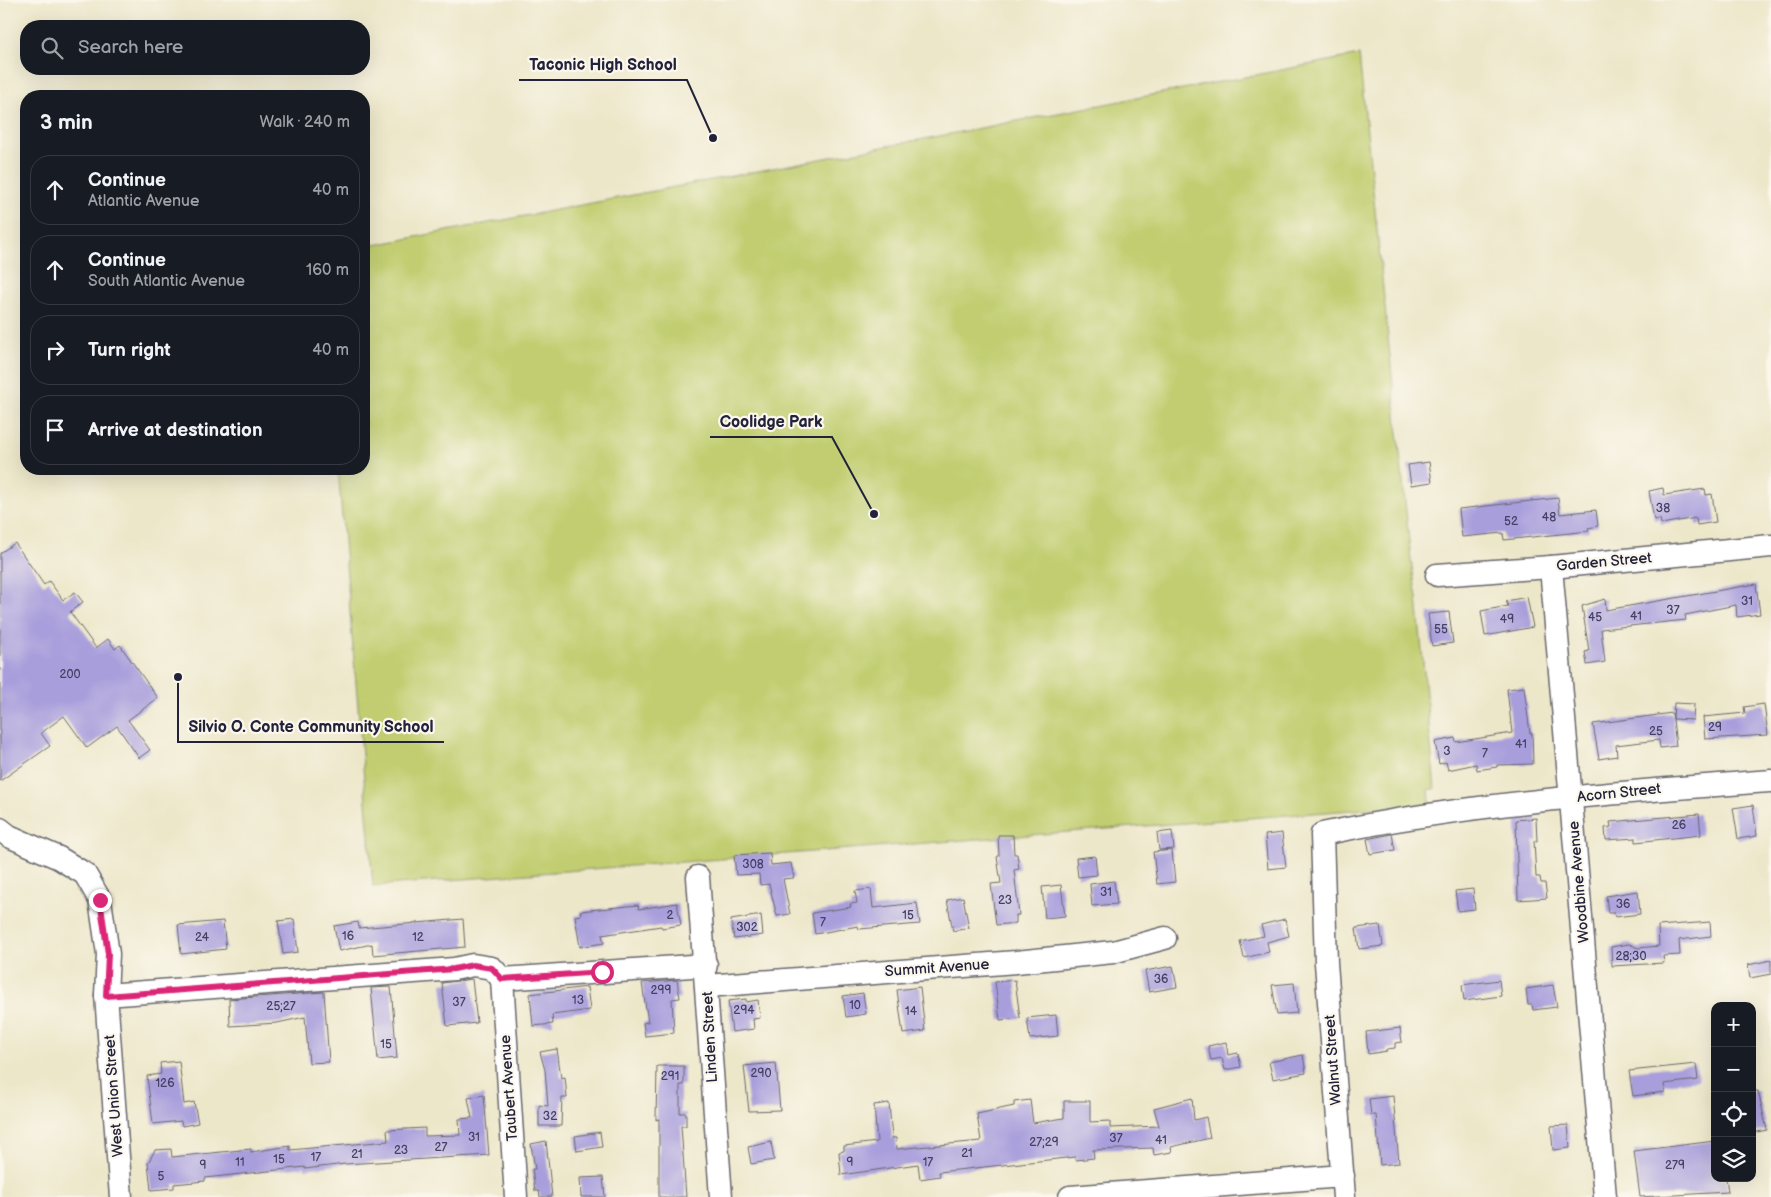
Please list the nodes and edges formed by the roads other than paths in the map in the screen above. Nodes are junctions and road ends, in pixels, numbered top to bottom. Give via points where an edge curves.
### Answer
1 (1771, 546) edge
2 (1550, 567) junction
3 (1437, 575) dead end
4 (1771, 781) edge
5 (1572, 798) junction
6 (0, 829) edge
7 (698, 877) dead end
8 (1325, 923) joint
9 (1165, 938) dead end
10 (706, 975) junction
11 (502, 979) junction
12 (106, 996) junction
13 (1343, 1186) edge
14 (1134, 1194) edge
15 (122, 1197) edge
16 (516, 1197) edge
17 (721, 1197) edge
18 (1070, 1197) edge
19 (1605, 1197) edge

1 - 2 street, Garden Street
2 - 3 street, Garden Street
2 - 5 street, Woodbine Avenue
4 - 5 street, Acorn Street
5 - 8 street, Acorn Street via 1466,808 1322,834
5 - 19 street, Woodbine Avenue
6 - 12 street, West Union Street via 85,874 100,900 105,925 108,954
7 - 10 street, Linden Street
8 - 13 street, Walnut Street
9 - 10 street, Summit Avenue via 1113,952 1026,962
10 - 11 street, Summit Avenue
10 - 17 street, Linden Street
11 - 12 street via 492,968 473,965
11 - 16 street, Taubert Avenue
12 - 15 street, West Union Street
13 - 14 street
14 - 18 street

